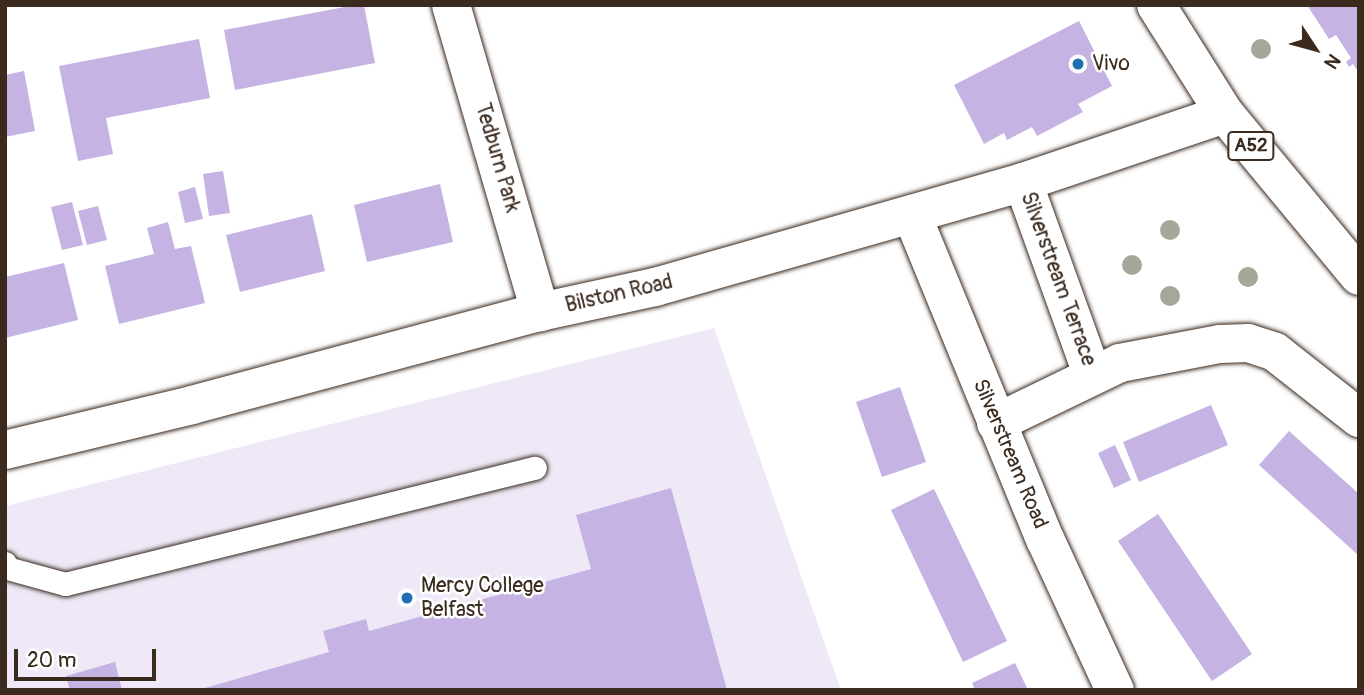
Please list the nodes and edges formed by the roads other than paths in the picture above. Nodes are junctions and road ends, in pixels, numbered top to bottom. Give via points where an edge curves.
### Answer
1 (451, 5) edge
2 (1156, 5) edge
3 (1225, 114) junction
4 (1023, 182) junction
5 (912, 215) junction
6 (1359, 276) edge
7 (540, 312) junction
8 (1093, 376) junction
9 (1359, 418) edge
10 (996, 423) junction
11 (5, 450) edge
12 (535, 468) dead end
13 (5, 563) edge
14 (1115, 690) edge

1 - 7 street, Tedburn Park
2 - 3 street, A52
3 - 4 street, Bilston Road
3 - 6 street, A52
4 - 5 street, Bilston Road
4 - 8 street, Silverstream Terrace
5 - 7 street, Bilston Road via 655,287
5 - 10 street, Silverstream Road
7 - 11 street, Bilston Road
8 - 9 street, Silverstream Terrace via 1120,363 1248,343 1275,352
8 - 10 street, Silverstream Terrace
10 - 14 street, Silverstream Road
12 - 13 lane via 65,584 7,569

